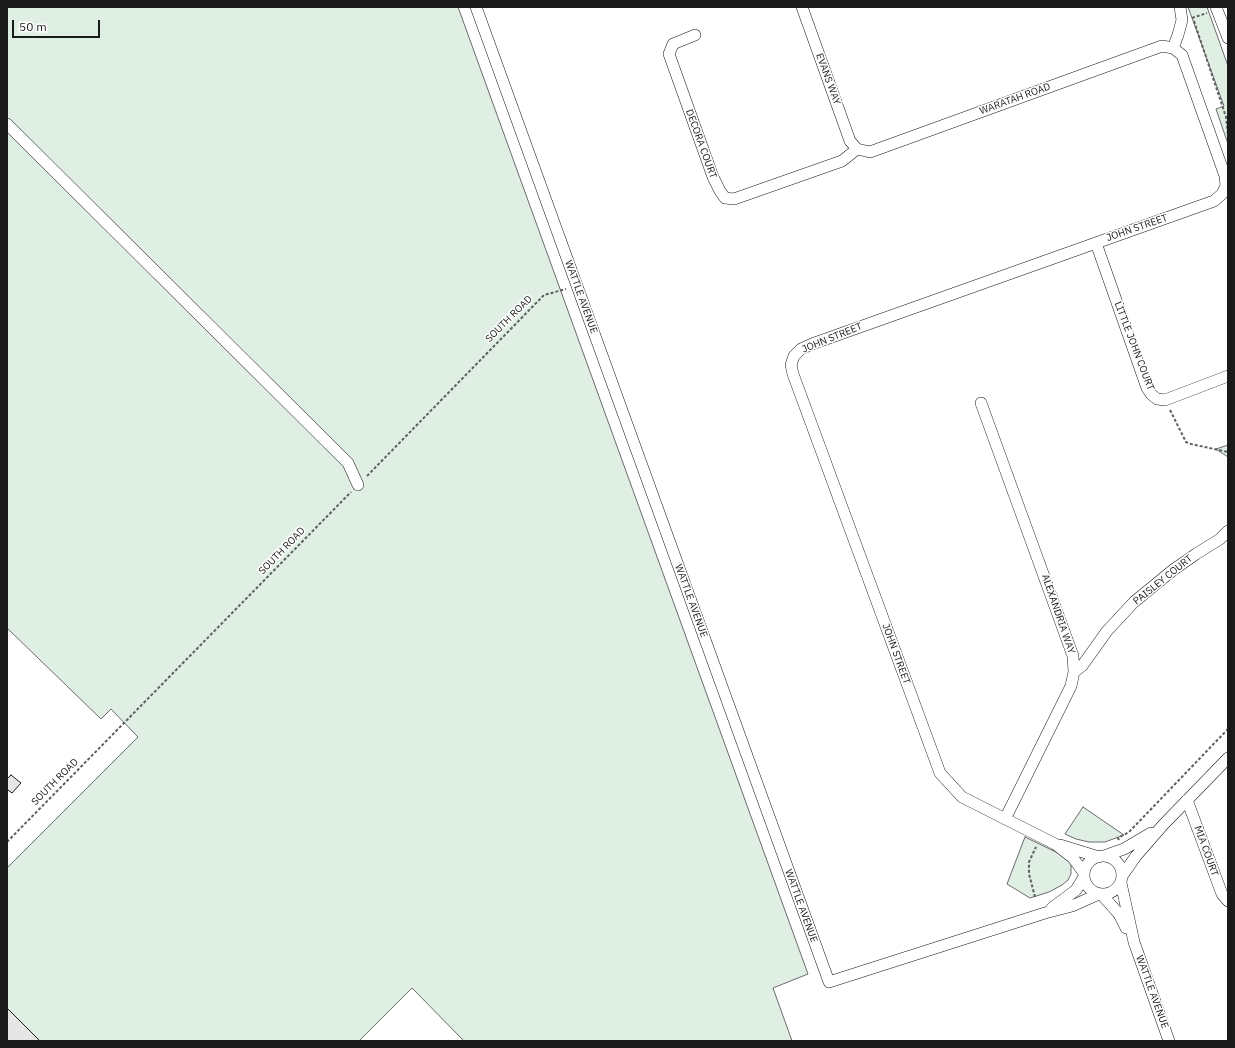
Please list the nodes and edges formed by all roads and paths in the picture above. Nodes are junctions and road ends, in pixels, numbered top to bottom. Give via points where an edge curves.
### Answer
1 (476, 7) edge
2 (802, 7) edge
3 (1180, 7) edge
4 (1217, 9) edge
5 (695, 35) dead end
6 (1228, 38) edge
7 (1173, 48) junction
8 (7, 124) edge
9 (1228, 135) edge
10 (857, 149) junction
11 (1096, 243) junction
12 (577, 286) junction
13 (1228, 376) edge
14 (1166, 400) junction
15 (981, 403) dead end
16 (1228, 452) edge
17 (358, 485) junction
18 (1228, 531) edge
19 (1074, 672) junction
20 (1228, 729) edge
21 (1228, 758) edge
22 (1187, 800) junction
23 (1005, 819) junction
24 (1163, 825) junction
25 (1041, 838) junction
26 (7, 842) edge
27 (1055, 844) junction
28 (1124, 850) junction
29 (1101, 857) junction
30 (1084, 875) junction
31 (1122, 880) junction
32 (1100, 894) junction
33 (1035, 897) dead end
34 (1228, 901) edge
35 (1045, 913) junction
36 (1134, 942) junction
37 (1169, 1041) edge

1 - 12 street, WATTLE AVENUE
2 - 10 street, EVANS WAY via 850,141
3 - 7 street via 1182,20
4 - 6 street
4 - 9 path via 1192,18 1226,116
5 - 10 street, DECORA COURT via 673,44 669,54 713,177 725,198 734,199 842,161
7 - 10 street, WARATAH ROAD via 1162,46 870,152
7 - 11 street, JOHN STREET via 1182,55 1223,170 1226,186 1214,201
8 - 17 street via 348,463
11 - 14 street, LITTLE JOHN COURT via 1147,388 1157,399
11 - 23 street, JOHN STREET via 812,344 794,356 791,365 940,773 962,797
12 - 17 path, SOUTH ROAD via 544,295
12 - 35 street, WATTLE AVENUE via 829,982
13 - 14 street, LITTLE JOHN COURT
14 - 16 path via 1186,442
15 - 19 street, ALEXANDRIA WAY via 1071,649
17 - 26 path, SOUTH ROAD
18 - 19 street, PAISLEY COURT via 1173,570 1134,602 1107,631 1082,666
19 - 23 street, ALEXANDRIA WAY via 1071,686
20 - 28 path via 1129,832 1118,838
21 - 22 street
22 - 24 street
22 - 34 street, MIA COURT via 1222,894
23 - 25 street, JOHN STREET
24 - 28 street
24 - 31 street via 1136,856
25 - 27 street, JOHN STREET
25 - 33 path via 1029,862 1029,874
27 - 29 street, JOHN STREET
27 - 30 street, JOHN STREET via 1073,858
28 - 29 street
29 - 30 street via 1089,862
29 - 31 street via 1115,860 1119,865
30 - 32 street via 1089,888
30 - 35 street, WATTLE AVENUE via 1076,890
31 - 32 street via 1114,892
31 - 36 street, WATTLE AVENUE
32 - 35 street, WATTLE AVENUE via 1072,906
32 - 36 street, WATTLE AVENUE via 1119,914
36 - 37 street, WATTLE AVENUE

